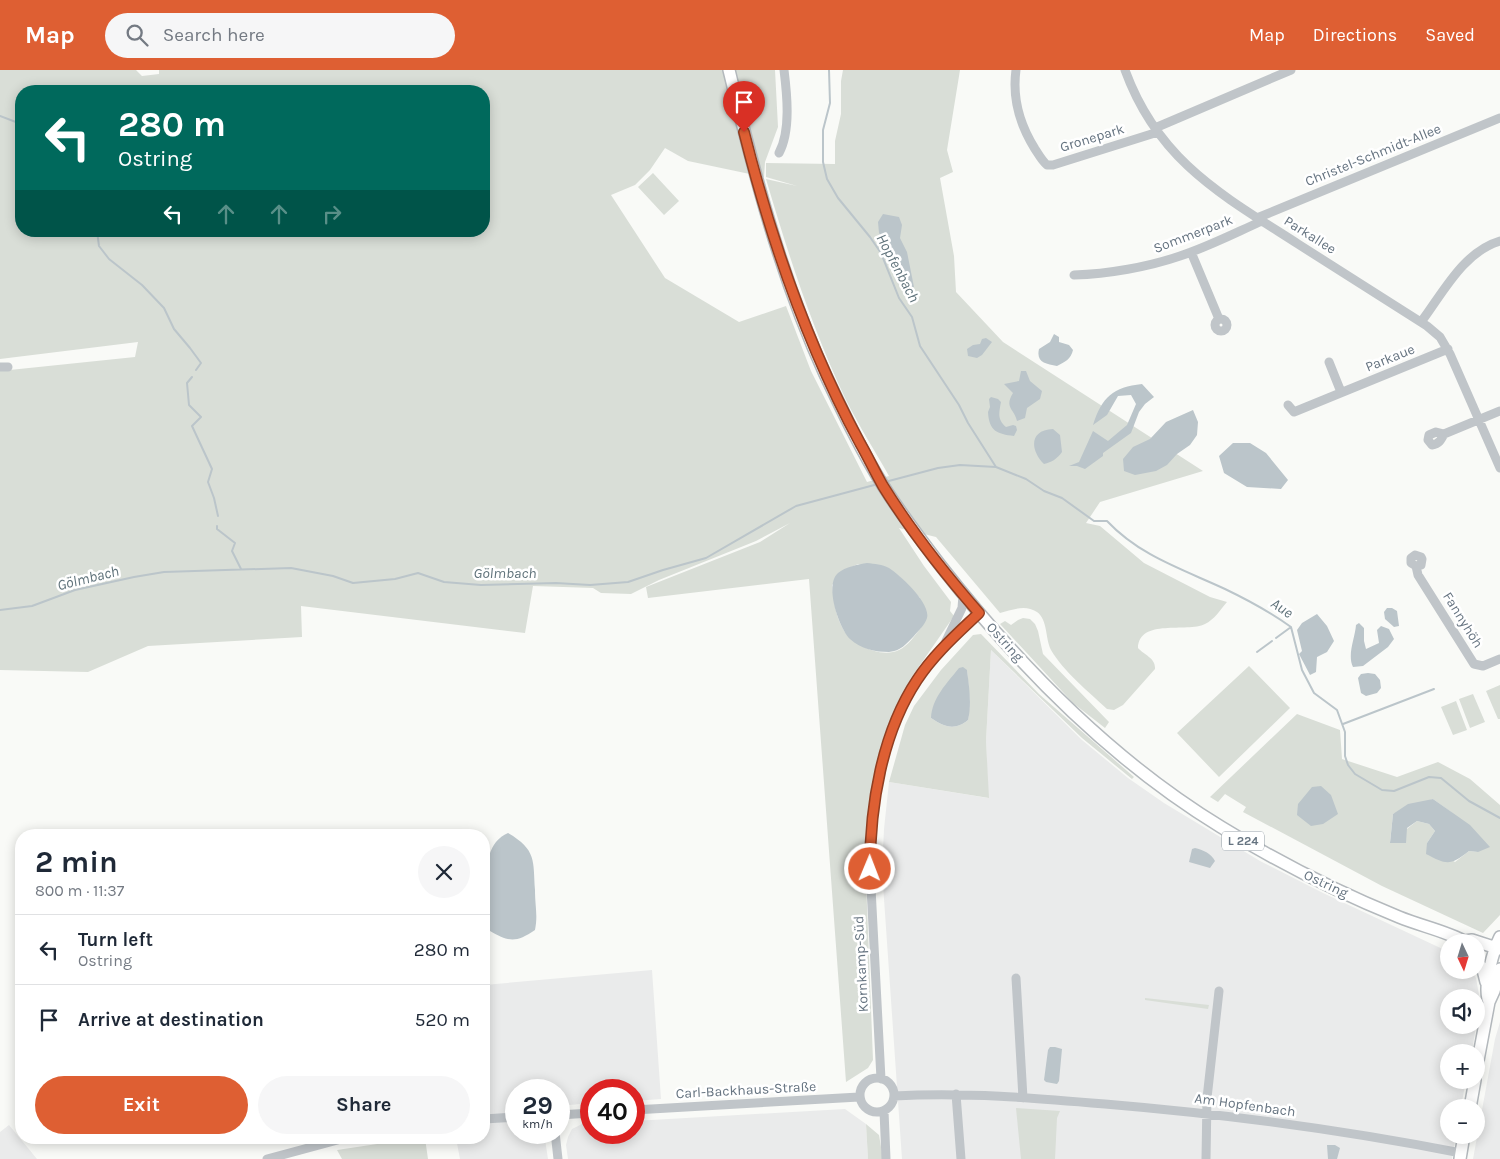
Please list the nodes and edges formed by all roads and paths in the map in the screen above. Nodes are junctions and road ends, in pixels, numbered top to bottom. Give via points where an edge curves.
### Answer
1 (729, 70) edge
2 (784, 70) edge
3 (1016, 70) edge
4 (1125, 70) edge
5 (1291, 70) edge
6 (1500, 118) edge
7 (1157, 130) junction
8 (780, 153) dead end
9 (1260, 220) junction
10 (1500, 241) edge
11 (1191, 252) junction
12 (1074, 275) dead end
13 (1219, 319) dead end
14 (1421, 322) junction
15 (1448, 349) junction
16 (1329, 362) dead end
17 (1341, 392) junction
18 (1288, 406) dead end
19 (1500, 411) edge
20 (1478, 420) junction
21 (1444, 434) dead end
22 (1500, 468) edge
23 (1416, 566) dead end
24 (963, 595) junction
25 (979, 613) junction
26 (958, 618) junction
27 (942, 648) junction
28 (1500, 659) edge
29 (1443, 934) edge
30 (1485, 944) edge
31 (1485, 948) edge
32 (1498, 949) edge
33 (1500, 969) edge
34 (1485, 976) edge
35 (1016, 978) dead end
36 (1219, 991) dead end
37 (1493, 992) edge
38 (1482, 1044) edge
39 (877, 1079) junction
40 (956, 1094) junction
41 (859, 1096) junction
42 (894, 1096) junction
43 (1023, 1098) junction
44 (645, 1109) edge
45 (880, 1112) junction
46 (1207, 1114) junction
47 (505, 1118) edge
48 (490, 1119) edge
49 (323, 1144) edge
50 (556, 1144) edge
51 (1460, 1156) edge
52 (267, 1159) edge
53 (558, 1159) edge
54 (886, 1159) edge
55 (961, 1159) edge
56 (1206, 1159) edge

1 - 24 main road, Ostring / L 224 via 758,187 791,289 824,373 883,486
2 - 8 street via 786,138
3 - 7 street, Gronepark via 1015,95 1021,120 1029,139 1047,165
4 - 7 street, Parkallee via 1138,100
5 - 7 street
6 - 9 street, Christel-Schmidt-Allee
7 - 9 street, Parkallee via 1197,176
9 - 11 street, Sommerpark
9 - 14 street, Parkallee
10 - 14 street via 1480,249 1465,262
11 - 12 street, Sommerpark via 1156,263
11 - 13 street
14 - 15 street, Parkallee via 1437,334
15 - 17 street, Parkaue
15 - 20 street, Parkallee
16 - 17 street
17 - 18 street, Parkaue via 1294,412
19 - 20 street
20 - 21 street
20 - 22 street, Parkallee
23 - 28 street, Fannyhöh via 1418,575 1474,664 1483,666
24 - 25 main road, Ostring / L 224
24 - 26 street, Kornkamp-Süd
25 - 26 street via 968,613
25 - 27 street, Kornkamp-Süd
25 - 29 main road, Ostring / L 224 via 1068,708 1120,754 1188,806 1321,883
26 - 27 street, Kornkamp-Süd
27 - 39 street, Kornkamp-Süd via 918,678 897,717 873,816 870,854 880,1056
30 - 32 main road, Ostring / L 224
31 - 32 main road
32 - 37 main road
33 - 37 main road
34 - 37 main road
35 - 43 street
36 - 46 street
37 - 38 main road
39 - 41 street via 864,1083
39 - 42 street via 892,1087
40 - 42 street, Am Hopfenbach
40 - 43 street, Am Hopfenbach
40 - 55 street
41 - 44 street, Carl-Backhaus-Straße
41 - 45 street via 863,1106 872,1112
42 - 45 street via 892,1103
43 - 46 street, Am Hopfenbach
45 - 54 street
46 - 51 street, Am Hopfenbach via 1360,1135
46 - 56 street
47 - 48 street
49 - 52 street
50 - 53 street

